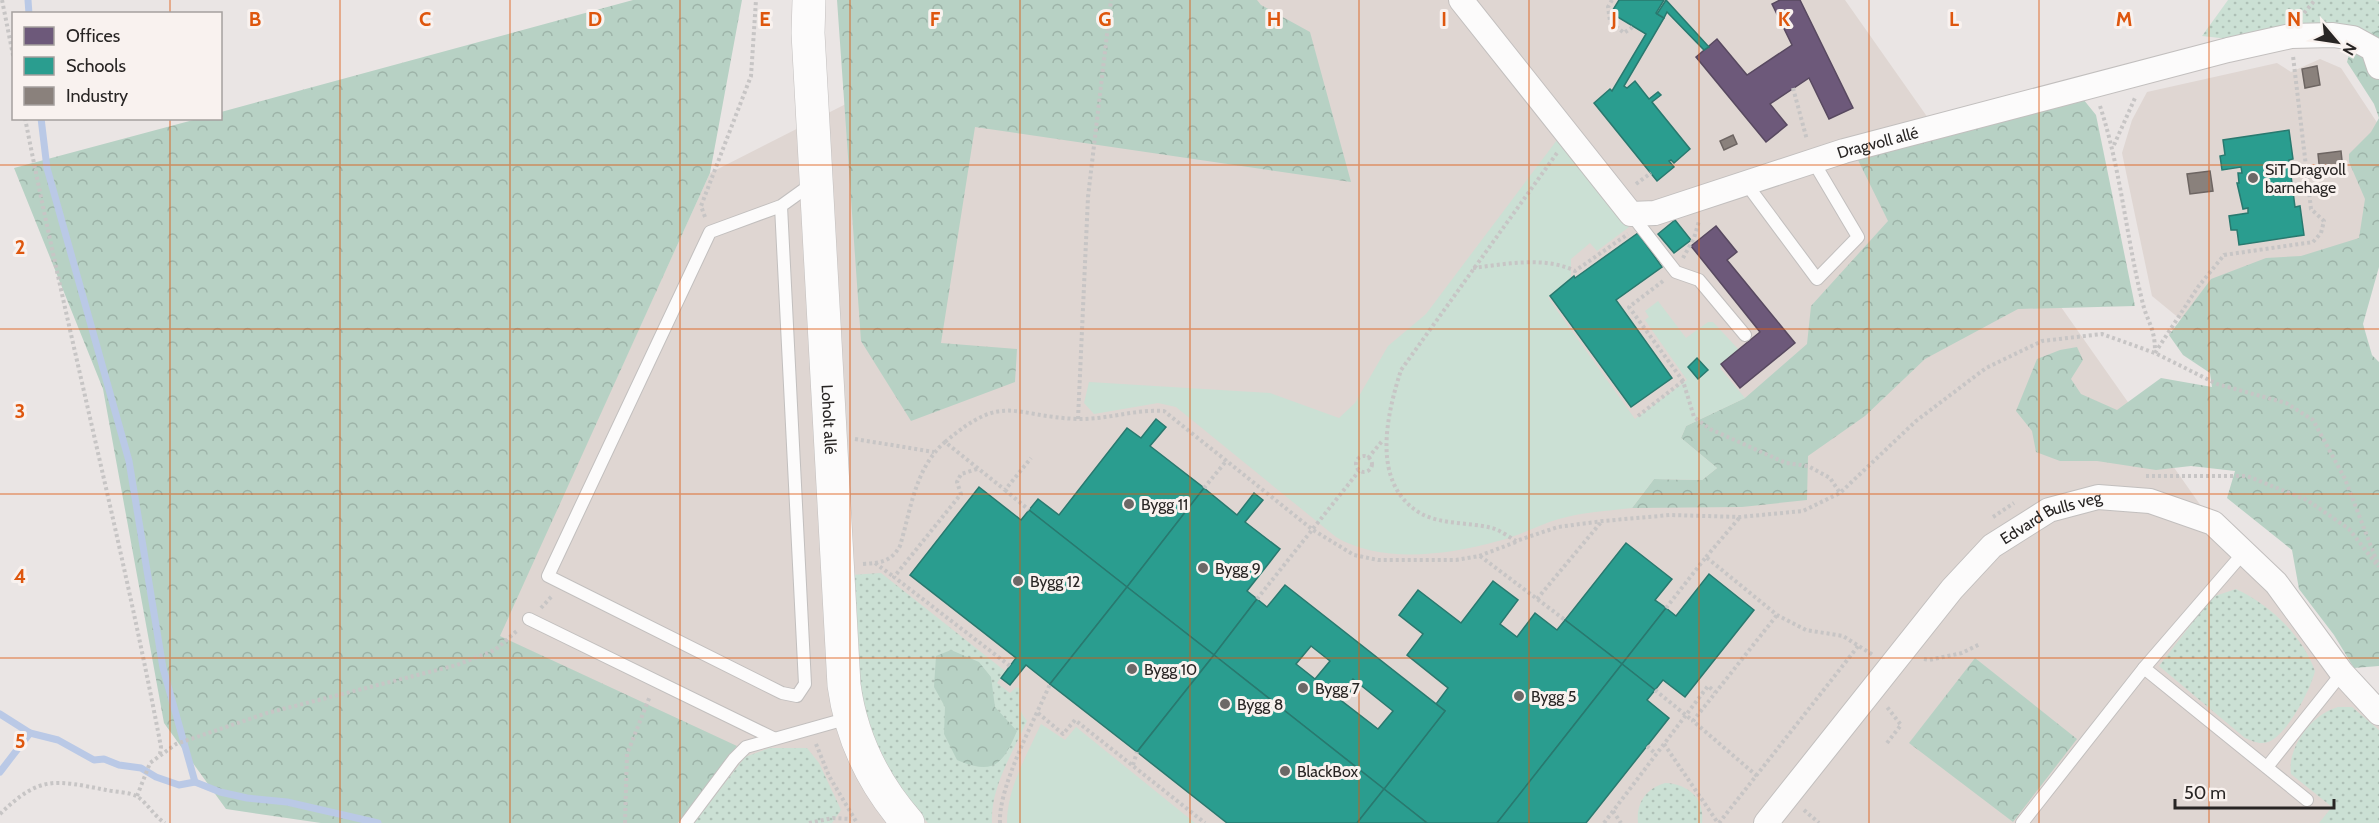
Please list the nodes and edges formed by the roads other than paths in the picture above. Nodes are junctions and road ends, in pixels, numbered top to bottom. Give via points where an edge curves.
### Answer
1 (809, 0) edge
2 (1461, 0) edge
3 (2379, 67) edge
4 (1813, 161) junction
5 (817, 181) junction
6 (1745, 182) junction
7 (781, 206) junction
8 (1636, 220) junction
9 (1745, 335) dead end
10 (2245, 551) junction
11 (529, 619) road end
12 (2144, 668) junction
13 (2342, 673) junction
14 (2379, 713) edge
15 (849, 718) junction
16 (773, 738) junction
17 (2266, 767) junction
18 (2307, 800) dead end
19 (686, 823) edge
20 (908, 823) edge
21 (1766, 823) edge
22 (2022, 823) edge

1 - 5 street, Loholt allé
2 - 8 street
3 - 4 street, Dragvoll allé via 2373,49 2352,38 2291,36 2158,67
4 - 6 street, Dragvoll allé
4 - 6 lane via 1858,237 1817,279
5 - 7 lane
5 - 15 street, Loholt allé via 836,565
6 - 8 street, Dragvoll allé
7 - 7 lane via 805,684 797,696 782,693 548,576 710,231
8 - 9 lane via 1676,272 1700,280
10 - 12 lane
10 - 13 street, Edvard Bulls veg via 2276,583
10 - 21 street, Edvard Bulls veg via 2213,523 2150,501 2098,497 2049,510 1992,546 1952,589
11 - 16 lane
12 - 17 lane
12 - 22 lane
13 - 14 street, Edvard Bulls veg
13 - 17 lane
15 - 16 lane
15 - 20 street, Loholt allé via 862,753 885,795
16 - 19 lane via 740,751
17 - 18 lane

